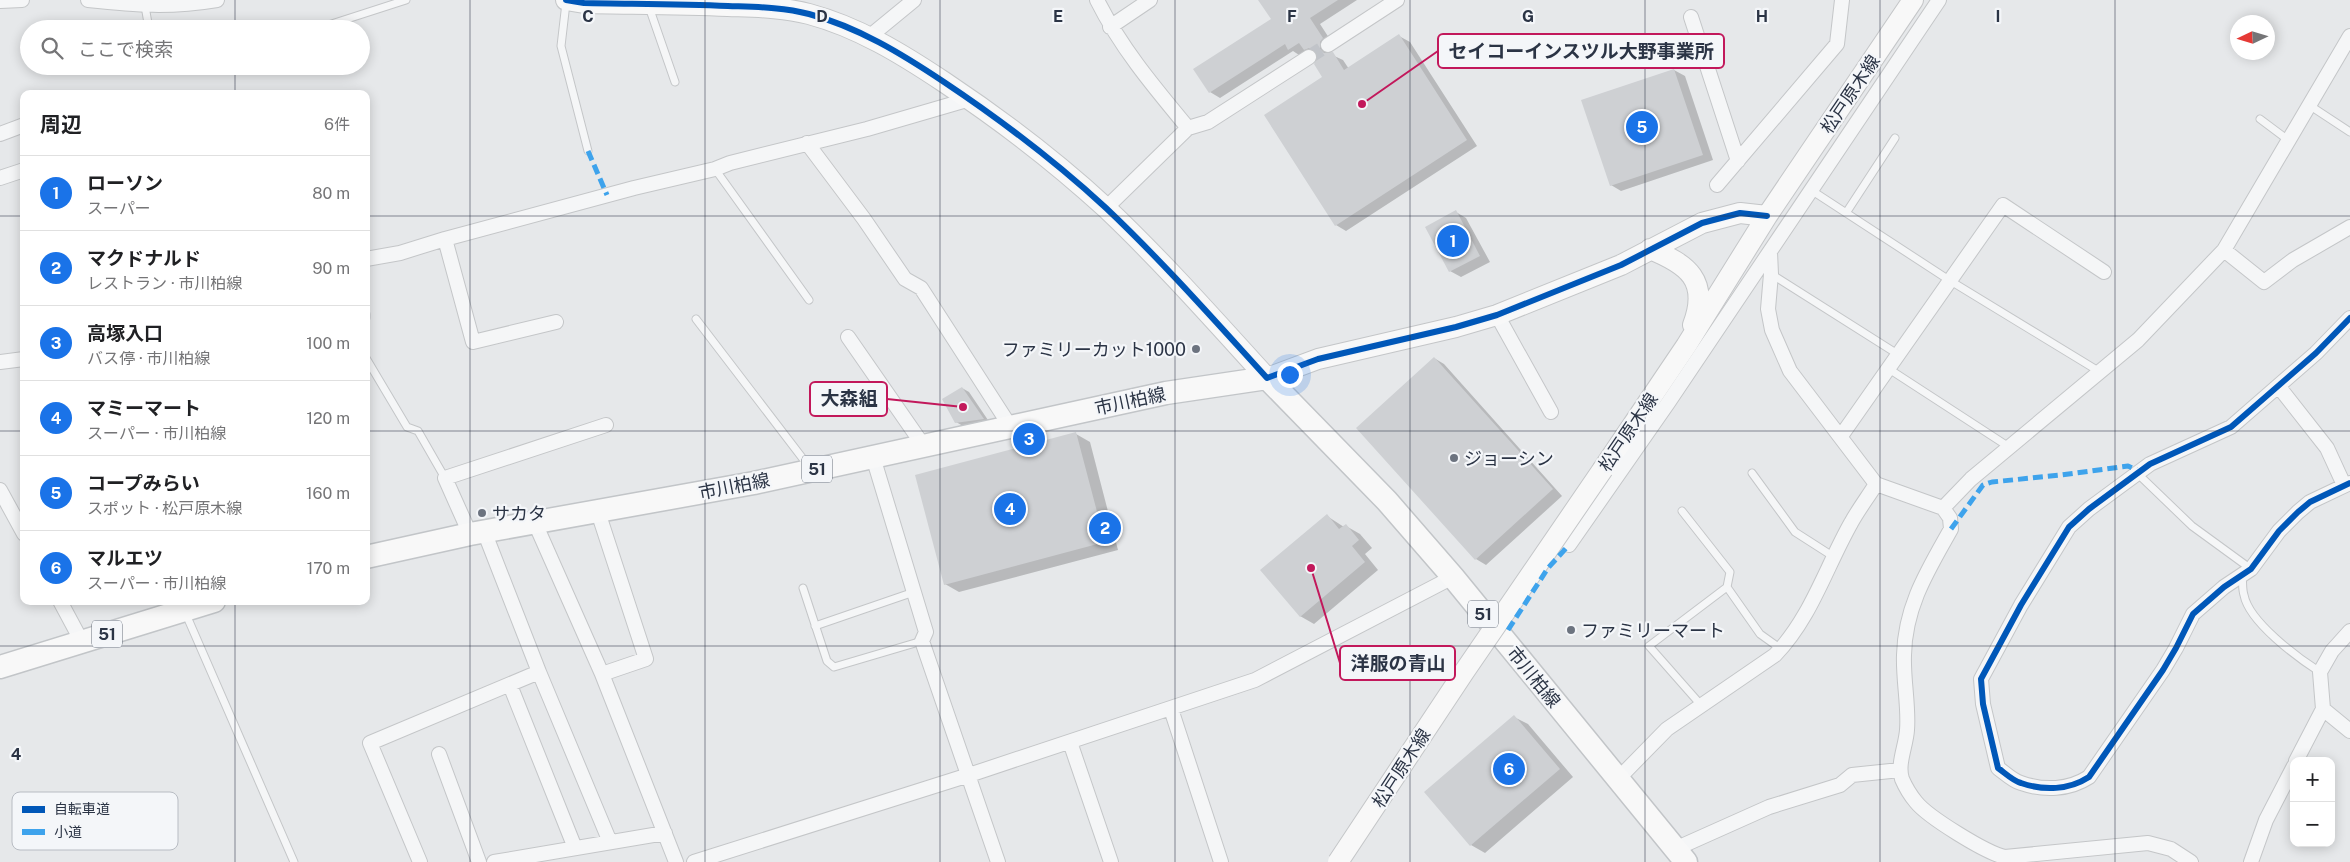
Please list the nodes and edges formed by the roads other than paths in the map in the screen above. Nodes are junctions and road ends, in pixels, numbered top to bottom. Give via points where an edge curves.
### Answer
1 (22, 0) edge
2 (88, 0) edge
3 (217, 0) edge
4 (406, 0) edge
5 (566, 0) edge
6 (914, 0) edge
7 (1096, 0) edge
8 (1150, 0) edge
9 (1397, 0) edge
10 (1842, 0) edge
11 (1913, 0) edge
12 (1939, 0) edge
13 (0, 1) edge
14 (181, 3) edge
15 (653, 3) edge
16 (752, 4) edge
17 (777, 4) edge
18 (145, 6) junction
19 (1691, 17) dead end
20 (147, 20) edge
21 (344, 20) edge
22 (1110, 27) junction
23 (2350, 36) edge
24 (869, 37) junction
25 (1328, 45) tunnel mouth
26 (1309, 57) tunnel mouth
27 (675, 82) dead end
28 (970, 99) junction
29 (2309, 105) junction
30 (2260, 119) dead end
31 (20, 126) edge
32 (1188, 128) junction
33 (2350, 132) edge
34 (0, 134) edge
35 (1895, 138) dead end
36 (2288, 140) junction
37 (807, 143) junction
38 (588, 151) dead end
39 (1738, 161) junction
40 (715, 169) junction
41 (20, 171) edge
42 (0, 178) edge
43 (1717, 185) dead end
44 (1811, 190) junction
45 (1106, 208) junction
46 (1846, 212) junction
47 (1767, 216) junction
48 (2350, 227) edge
49 (445, 239) junction
50 (1650, 249) junction
51 (2224, 250) junction
52 (1770, 252) junction
53 (370, 259) edge
54 (2104, 272) dead end
55 (1771, 274) junction
56 (1949, 280) junction
57 (809, 300) dead end
58 (1497, 315) junction
59 (2350, 318) edge
60 (696, 319) dead end
61 (556, 322) dead end
62 (848, 337) dead end
63 (1686, 346) junction
64 (1899, 355) junction
65 (20, 360) edge
66 (0, 362) edge
67 (370, 365) edge
68 (1889, 369) junction
69 (2100, 372) junction
70 (1267, 378) junction
71 (2279, 387) junction
72 (1551, 412) dead end
73 (606, 425) dead end
74 (1010, 426) junction
75 (1841, 436) junction
76 (923, 446) junction
77 (2009, 447) junction
78 (873, 456) junction
79 (812, 470) junction
80 (1752, 473) dead end
81 (2138, 474) junction
82 (445, 478) junction
83 (1876, 484) junction
84 (2347, 484) edge
85 (0, 490) edge
86 (1943, 508) junction
87 (1682, 511) dead end
88 (598, 512) junction
89 (535, 522) junction
90 (20, 527) edge
91 (477, 533) junction
92 (1569, 545) dead end
93 (370, 555) edge
94 (1834, 557) junction
95 (2246, 572) junction
96 (1453, 576) junction
97 (1727, 587) junction
98 (803, 588) dead end
99 (914, 592) junction
100 (62, 605) edge
101 (201, 605) edge
102 (184, 610) junction
103 (815, 626) junction
104 (2350, 631) edge
105 (922, 641) junction
106 (82, 642) junction
107 (1782, 649) junction
108 (0, 667) edge
109 (539, 672) junction
110 (2320, 672) junction
111 (602, 674) junction
112 (510, 685) junction
113 (1701, 704) junction
114 (1171, 709) junction
115 (2323, 709) junction
116 (2350, 731) edge
117 (1070, 742) junction
118 (439, 754) dead end
119 (2298, 757) edge
120 (1900, 770) junction
121 (2290, 774) edge
122 (969, 775) junction
123 (1618, 779) junction
124 (665, 833) junction
125 (610, 842) junction
126 (575, 848) junction
127 (1680, 856) edge
128 (294, 862) edge
129 (420, 862) edge
130 (479, 862) edge
131 (494, 862) edge
132 (676, 862) edge
133 (694, 862) edge
134 (998, 862) edge
135 (1111, 862) edge
136 (1221, 862) edge
137 (1338, 862) edge
138 (2191, 862) edge
139 (2252, 862) edge

1 - 13 street
2 - 18 street
3 - 14 street
4 - 21 lane
5 - 15 street
5 - 38 lane via 561,46
6 - 24 street
7 - 22 street
8 - 22 street
9 - 25 street
10 - 39 street via 1837,44
11 - 47 street, 松戸原木線
12 - 44 street
14 - 18 street
15 - 16 street
15 - 27 lane
16 - 17 street
17 - 24 street via 836,22
18 - 20 lane
19 - 39 street
22 - 32 street via 1130,57
23 - 29 street
24 - 28 street
26 - 32 street via 1208,122
28 - 37 street
28 - 45 street
29 - 33 lane
29 - 36 street
30 - 36 lane
31 - 34 street
32 - 45 street
35 - 46 lane
36 - 51 street
37 - 40 street
37 - 74 street via 905,279 921,288
39 - 43 street
40 - 49 street
40 - 57 lane
41 - 42 street
44 - 46 lane
44 - 52 street
45 - 70 street
46 - 56 lane
47 - 50 street via 1740,213 1702,223
47 - 63 street, 松戸原木線
48 - 51 street via 2293,260 2264,282
49 - 53 street
49 - 61 street via 473,342
50 - 58 street via 1590,278
50 - 63 street via 1687,268 1695,282 1699,297 1697,316
51 - 69 street via 2138,340
52 - 55 street
52 - 92 street
54 - 56 street via 2002,205
55 - 64 lane
55 - 75 street via 1768,309 1772,330 1790,371
56 - 64 street
56 - 69 lane
58 - 70 street via 1447,330 1318,359
58 - 72 street
59 - 71 street
60 - 79 lane
62 - 76 street
63 - 137 street, 松戸原木線, bridge
64 - 68 street
65 - 66 street
67 - 82 lane via 408,427 418,431
68 - 75 street
68 - 77 lane
69 - 77 street
70 - 74 main road, 市川柏線 / 51 via 1166,392
70 - 96 main road, 市川柏線 / 51 via 1387,501
71 - 81 street via 2231,427 2150,464
71 - 84 street via 2327,448
73 - 82 street
74 - 76 main road, 市川柏線 / 51
75 - 83 street
76 - 78 main road, 市川柏線 / 51
77 - 86 street
78 - 79 main road, 市川柏線 / 51
78 - 99 street
79 - 88 main road, 市川柏線 / 51 via 754,484
80 - 94 lane via 1795,532
81 - 95 lane
81 - 95 street via 2069,527 1981,679 1983,704 1998,768 2020,783 2047,787 2065,788 2089,777 2167,662 2193,614
82 - 91 street
83 - 86 street
83 - 94 street
84 - 95 street via 2310,502 2298,512
85 - 90 street
86 - 120 street via 1950,518 1951,529 1910,609 1904,652 1907,729
87 - 97 lane via 1730,572
88 - 89 main road, 市川柏線 / 51
88 - 111 street via 646,659
89 - 91 main road, 市川柏線 / 51
89 - 111 street
91 - 93 main road, 市川柏線 / 51
91 - 109 street
94 - 107 street via 1807,612
95 - 110 lane via 2244,597 2255,615 2291,653
96 - 114 street via 1255,680
96 - 123 main road, 市川柏線 / 51
97 - 107 lane via 1760,634
97 - 113 lane via 1649,646
98 - 103 lane
99 - 103 lane
99 - 105 street via 926,632
100 - 106 street
101 - 102 main road, 51
102 - 106 main road, 51
102 - 128 lane
103 - 105 lane via 827,660 834,667
104 - 110 street via 2332,651
105 - 122 street
106 - 108 main road, 51
107 - 113 street
109 - 112 street
109 - 125 street
110 - 115 street
111 - 124 street
112 - 126 street
112 - 129 street via 370,743
113 - 123 street via 1667,729
114 - 117 street
114 - 136 street
115 - 116 street
115 - 119 street
117 - 122 street
117 - 135 street
118 - 130 street
120 - 127 street via 1852,775 1840,785 1769,807
120 - 138 street via 1902,780 1916,802 1992,854 2005,857 2148,843 2171,849
121 - 139 street via 2266,820
122 - 133 street
122 - 134 street
123 - 127 main road, 市川柏線 / 51
124 - 125 street
124 - 132 street
125 - 126 street
126 - 131 street

